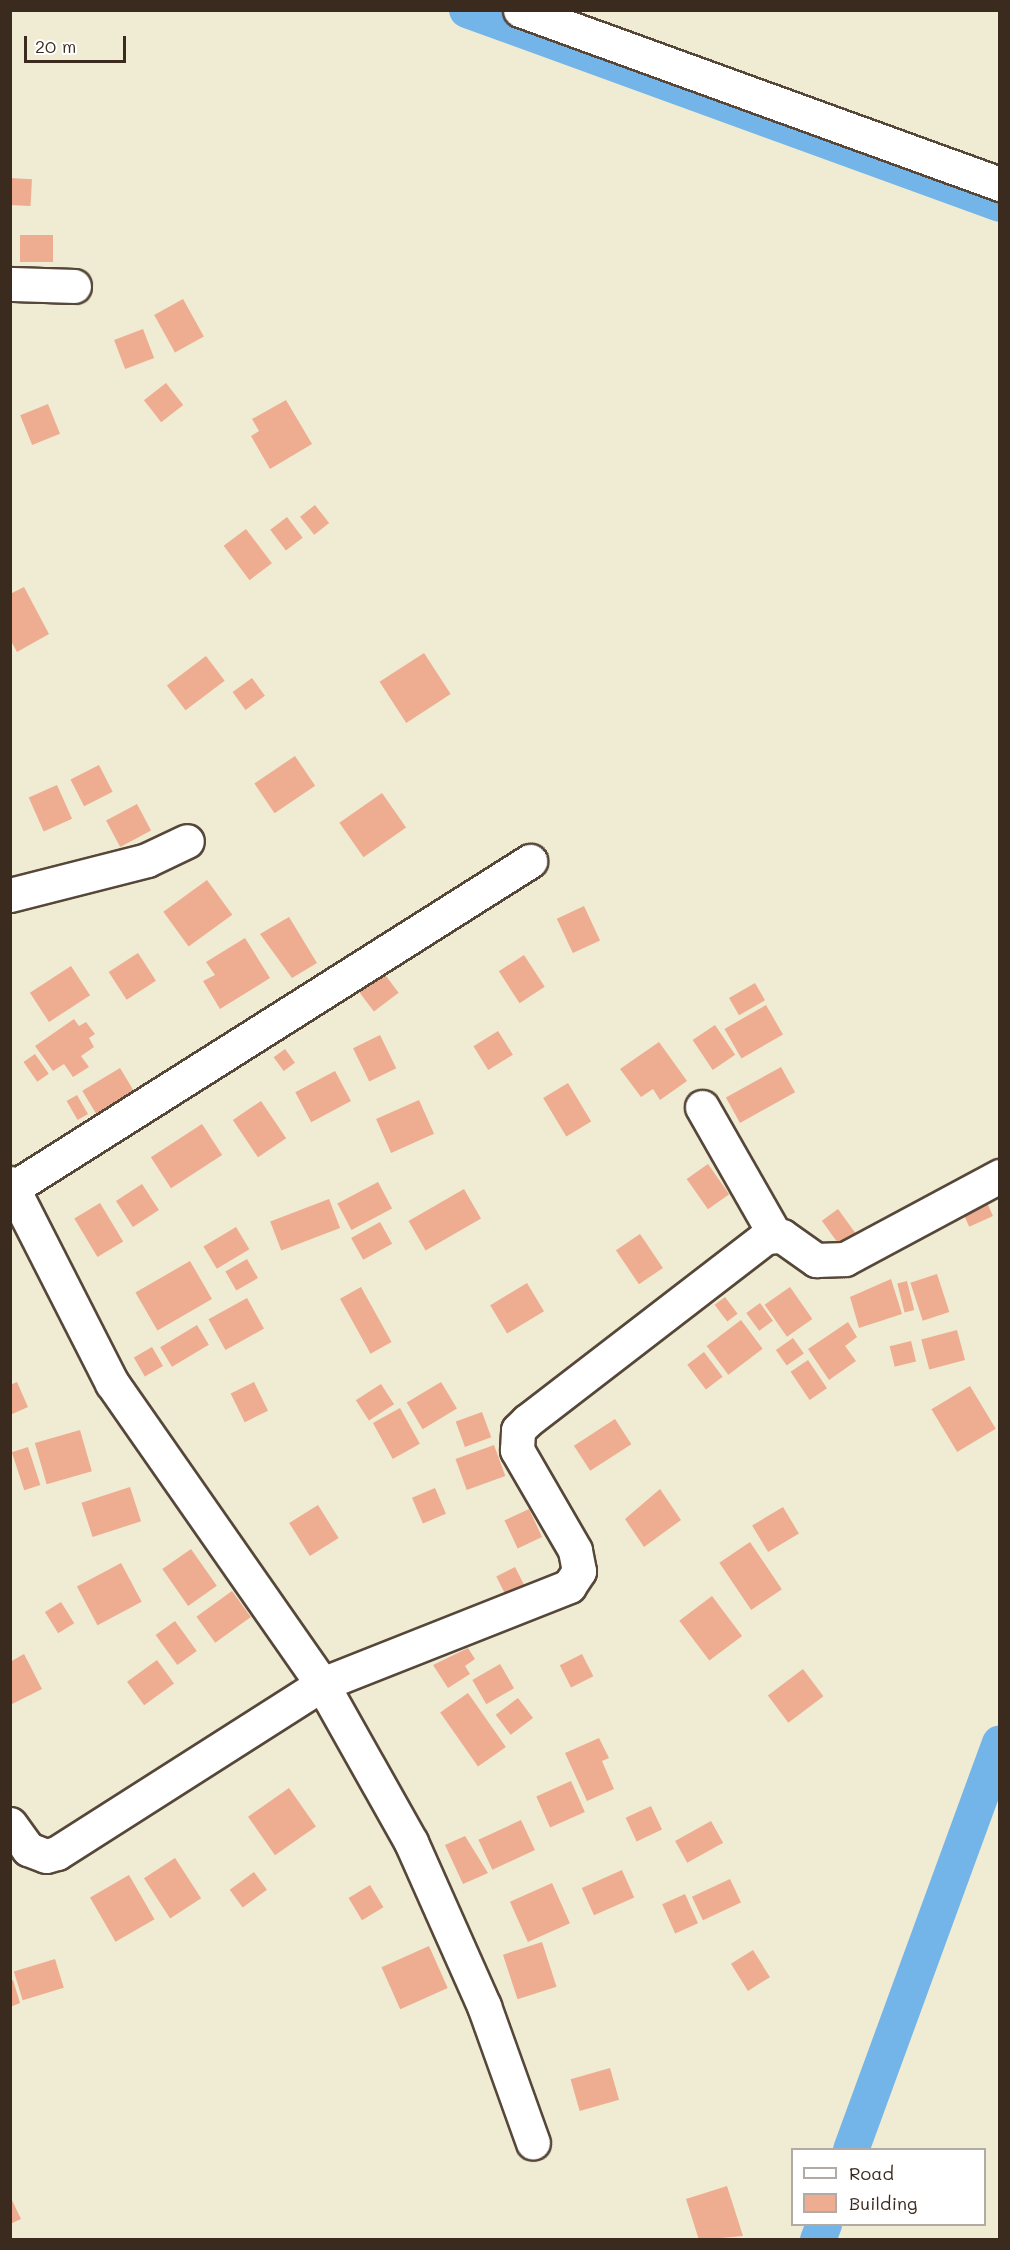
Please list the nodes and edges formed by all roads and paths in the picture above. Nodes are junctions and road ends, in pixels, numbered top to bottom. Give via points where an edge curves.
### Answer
1 (520, 10) edge
2 (999, 184) edge
3 (10, 284) edge
4 (74, 286) dead end
5 (187, 841) dead end
6 (530, 861) dead end
7 (20, 884) edge
8 (702, 1107) dead end
9 (999, 1176) edge
10 (12, 1185) edge
11 (775, 1235) junction
12 (322, 1684) junction
13 (10, 1824) edge
14 (532, 2143) dead end

1 - 2 street
3 - 4 street
5 - 7 street via 147,860
6 - 10 street
8 - 11 street
9 - 11 street via 844,1259 816,1260
10 - 12 street via 112,1383
11 - 12 street via 518,1430 516,1450 579,1563 569,1586
12 - 13 street via 57,1853 46,1856 28,1849
12 - 14 street via 411,1842 484,2006

